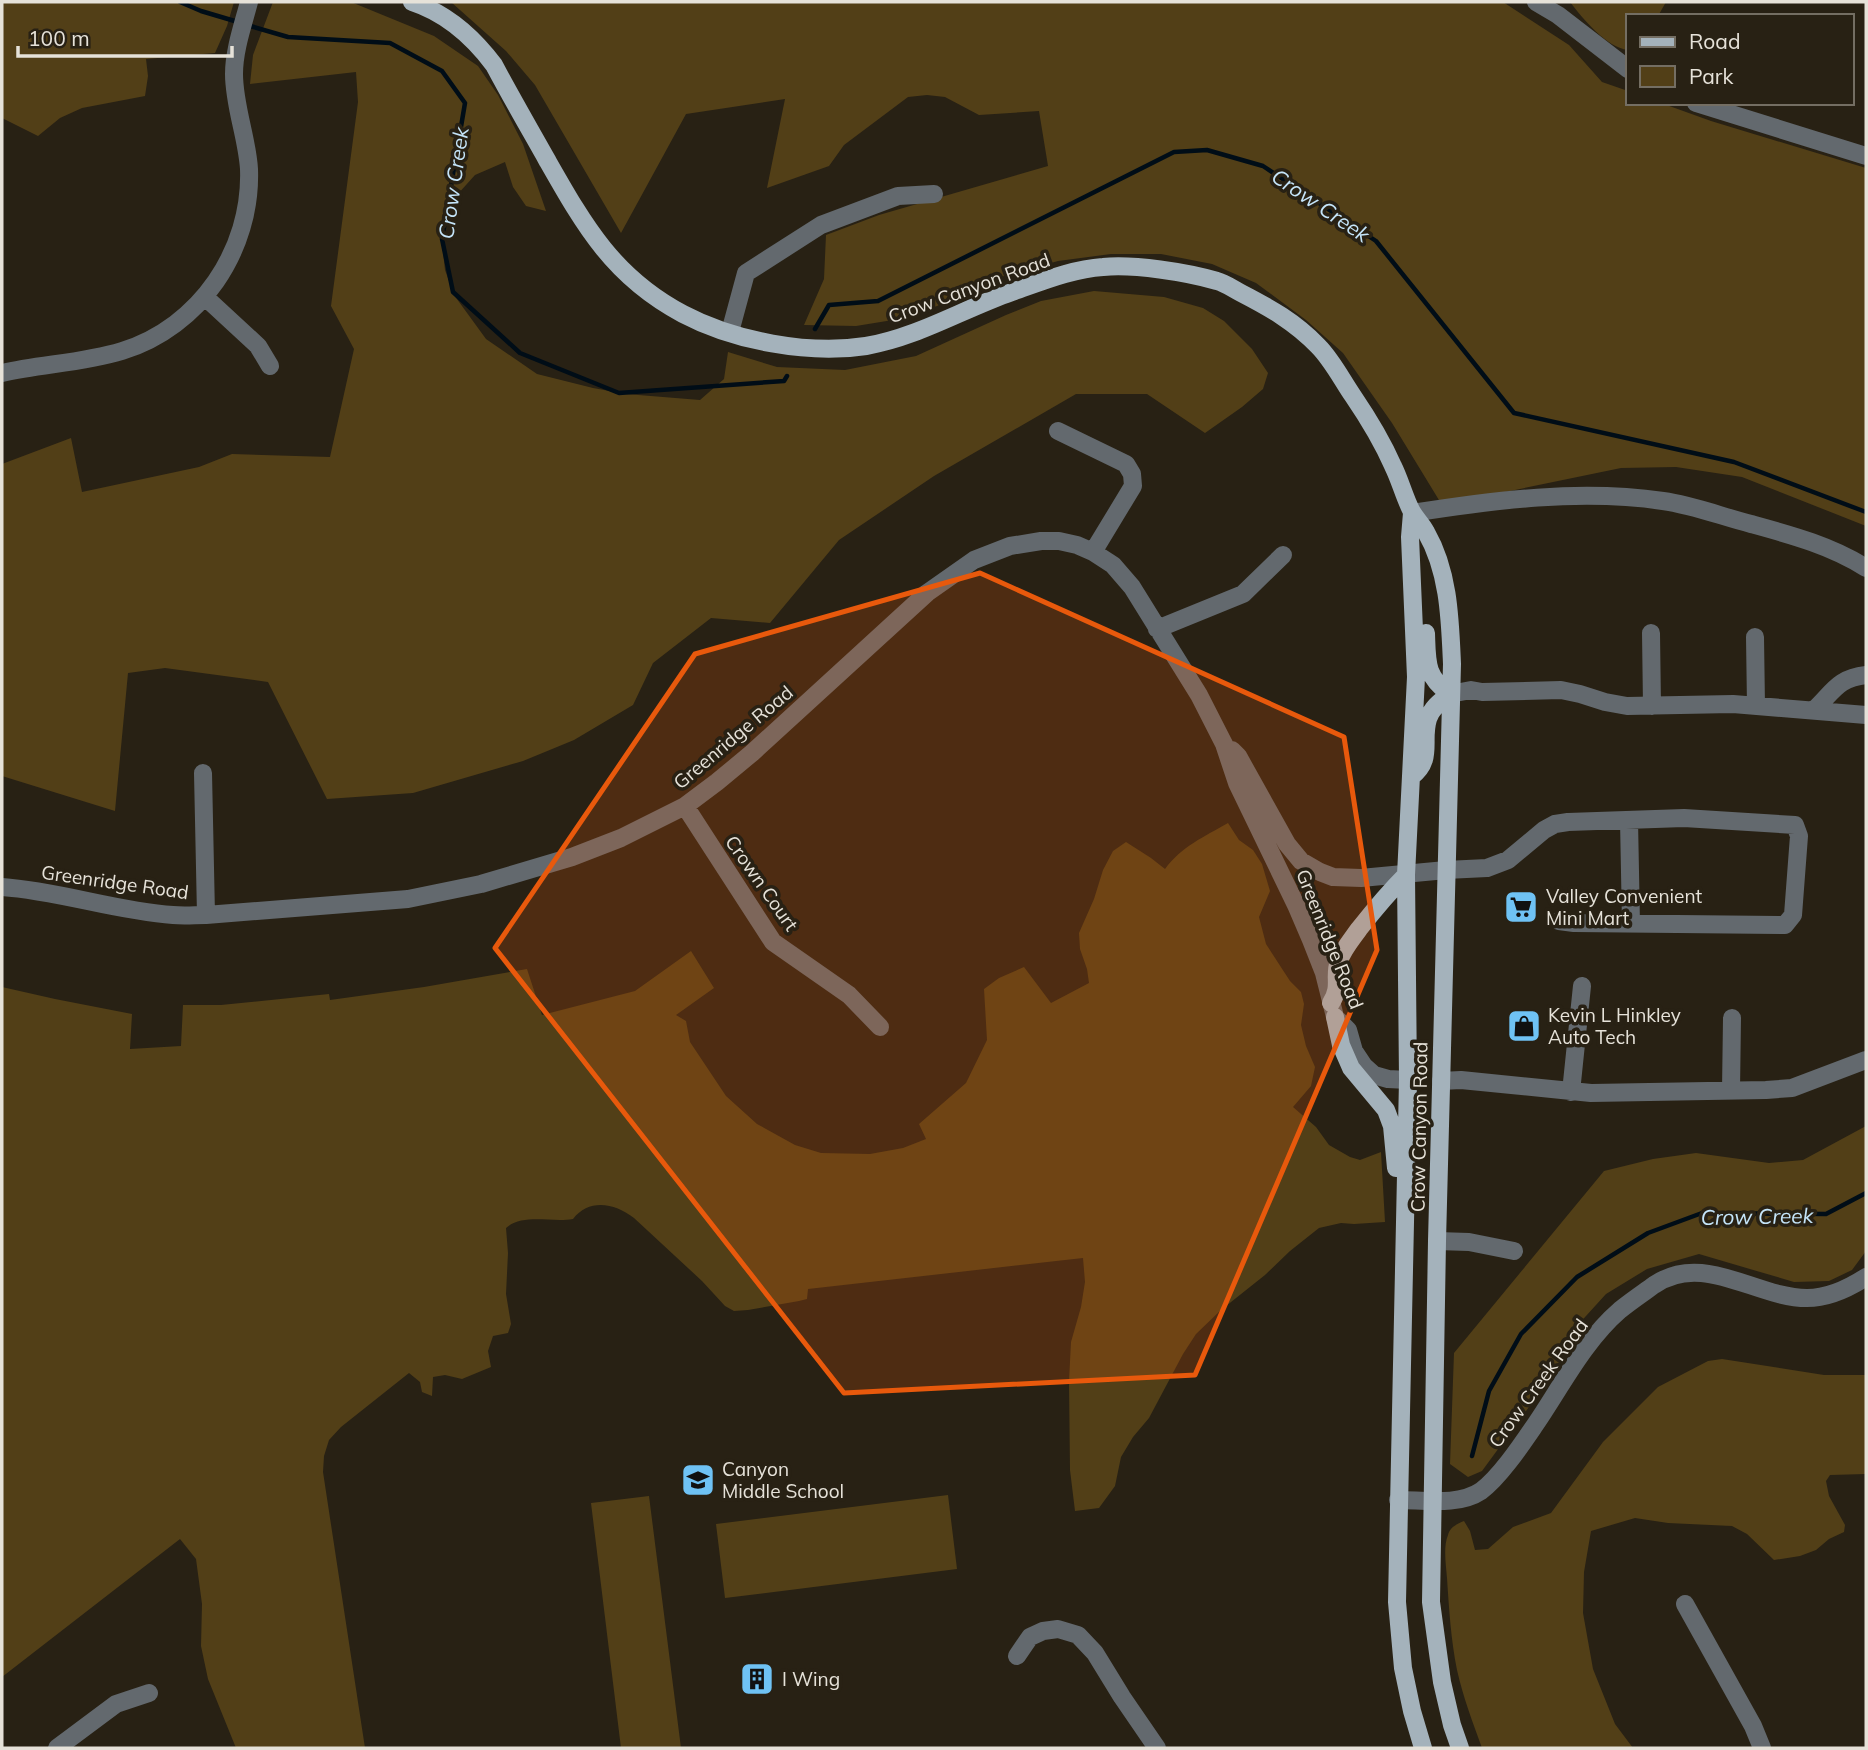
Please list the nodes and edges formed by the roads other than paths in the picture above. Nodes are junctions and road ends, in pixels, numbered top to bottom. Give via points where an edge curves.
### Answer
1 (412, 2) edge
2 (1536, 2) edge
3 (248, 7) edge
4 (1626, 67) edge
5 (1702, 105) edge
6 (1866, 156) edge
7 (934, 194) dead end
8 (205, 297) junction
9 (730, 332) junction
10 (270, 366) dead end
11 (2, 373) edge
12 (1058, 430) dead end
13 (1412, 513) junction
14 (1093, 552) junction
15 (1283, 555) dead end
16 (1866, 568) edge
17 (1413, 573) junction
18 (1157, 629) junction
19 (1651, 633) dead end
20 (1755, 637) dead end
21 (1866, 675) edge
22 (1450, 694) junction
23 (1652, 706) junction
24 (1756, 706) junction
25 (1815, 709) junction
26 (1866, 715) edge
27 (1224, 744) junction
28 (203, 773) dead end
29 (1411, 777) junction
30 (685, 806) junction
31 (1629, 820) junction
32 (1446, 870) junction
33 (1406, 875) junction
34 (2, 887) edge
35 (206, 915) junction
36 (1559, 920) dead end
37 (1632, 924) junction
38 (1583, 986) dead end
39 (1333, 1010) junction
40 (1732, 1017) dead end
41 (880, 1027) dead end
42 (1866, 1060) edge
43 (1409, 1080) junction
44 (1441, 1081) junction
45 (1731, 1090) junction
46 (1571, 1092) junction
47 (1405, 1212) junction
48 (1437, 1241) junction
49 (1514, 1251) dead end
50 (1866, 1277) edge
51 (1398, 1500) junction
52 (1432, 1500) junction
53 (1685, 1604) dead end
54 (1017, 1656) dead end
55 (149, 1693) dead end
56 (57, 1748) edge
57 (1157, 1748) edge
58 (1423, 1748) edge
59 (1460, 1748) edge
60 (1762, 1748) edge

1 - 9 main road, Crow Canyon Road via 443,16 478,44 577,213 619,266 646,292 685,315
2 - 4 street
3 - 8 street via 234,73 249,167 247,205 234,248
5 - 6 street
7 - 9 street via 898,196 821,225 746,273
8 - 10 street via 258,346
8 - 11 street via 149,341 96,358
9 - 13 main road, Crow Canyon Road via 815,349 866,346 908,336 1008,293 1074,271 1133,267 1219,281 1281,314 1320,347 1368,417
12 - 14 street via 1126,464 1132,474 1133,486
13 - 16 street via 1509,499 1666,501 1798,538
13 - 17 main road, Crow Canyon Road
13 - 22 main road, Crow Canyon Road via 1440,564 1447,597
14 - 18 street, Greenridge Road via 1113,565 1132,587
14 - 30 street, Greenridge Road via 1059,541 1041,541 1010,545 974,561 927,593 752,753
15 - 18 street via 1243,594
17 - 22 main road via 1421,598 1431,675
17 - 29 main road, Crow Canyon Road via 1416,677
18 - 27 street, Greenridge Road
19 - 23 street
20 - 24 street
21 - 25 street via 1842,681
22 - 23 street via 1561,690 1627,706
22 - 29 main road via 1435,705 1427,720 1425,759
22 - 32 main road, Crow Canyon Road
23 - 24 street
24 - 25 street
25 - 26 street
27 - 33 street, Greenridge Road via 1238,756 1301,861 1333,877
27 - 39 street, Greenridge Road via 1237,783 1311,940
28 - 35 street
29 - 33 main road, Crow Canyon Road
30 - 35 street, Greenridge Road via 596,848 481,884 408,899
30 - 41 street, Crown Court via 773,942 849,995
31 - 32 street, Greenridge Road via 1555,824 1501,864
31 - 37 street
31 - 37 street, Greenridge Road via 1684,818 1794,825 1799,836 1793,915 1785,925
32 - 33 street, Greenridge Road
32 - 44 main road, Crow Canyon Road
33 - 39 main road via 1343,952 1336,970
33 - 43 main road, Crow Canyon Road
34 - 35 street, Greenridge Road via 174,915
36 - 37 street
38 - 46 street
39 - 43 street, Greenridge Road via 1364,1066 1388,1080
39 - 47 main road via 1351,1068 1386,1110 1392,1126
40 - 45 street
42 - 45 street via 1792,1088
43 - 44 main road
43 - 47 main road, Crow Canyon Road
44 - 46 street
44 - 48 main road, Crow Canyon Road
45 - 46 street
47 - 51 main road, Crow Canyon Road
48 - 49 street
48 - 52 main road, Crow Canyon Road
50 - 52 street, Crow Creek Road via 1829,1295 1809,1298 1788,1297 1693,1272 1656,1283 1603,1328 1521,1446 1481,1491 1462,1499
51 - 52 street, Crow Creek Road
51 - 58 main road, Crow Canyon Road via 1396,1602 1403,1668
52 - 59 main road, Crow Canyon Road via 1431,1602 1442,1682
53 - 60 street
54 - 57 street via 1030,1637 1043,1632 1058,1629 1078,1635 1095,1653
55 - 56 street via 116,1704

